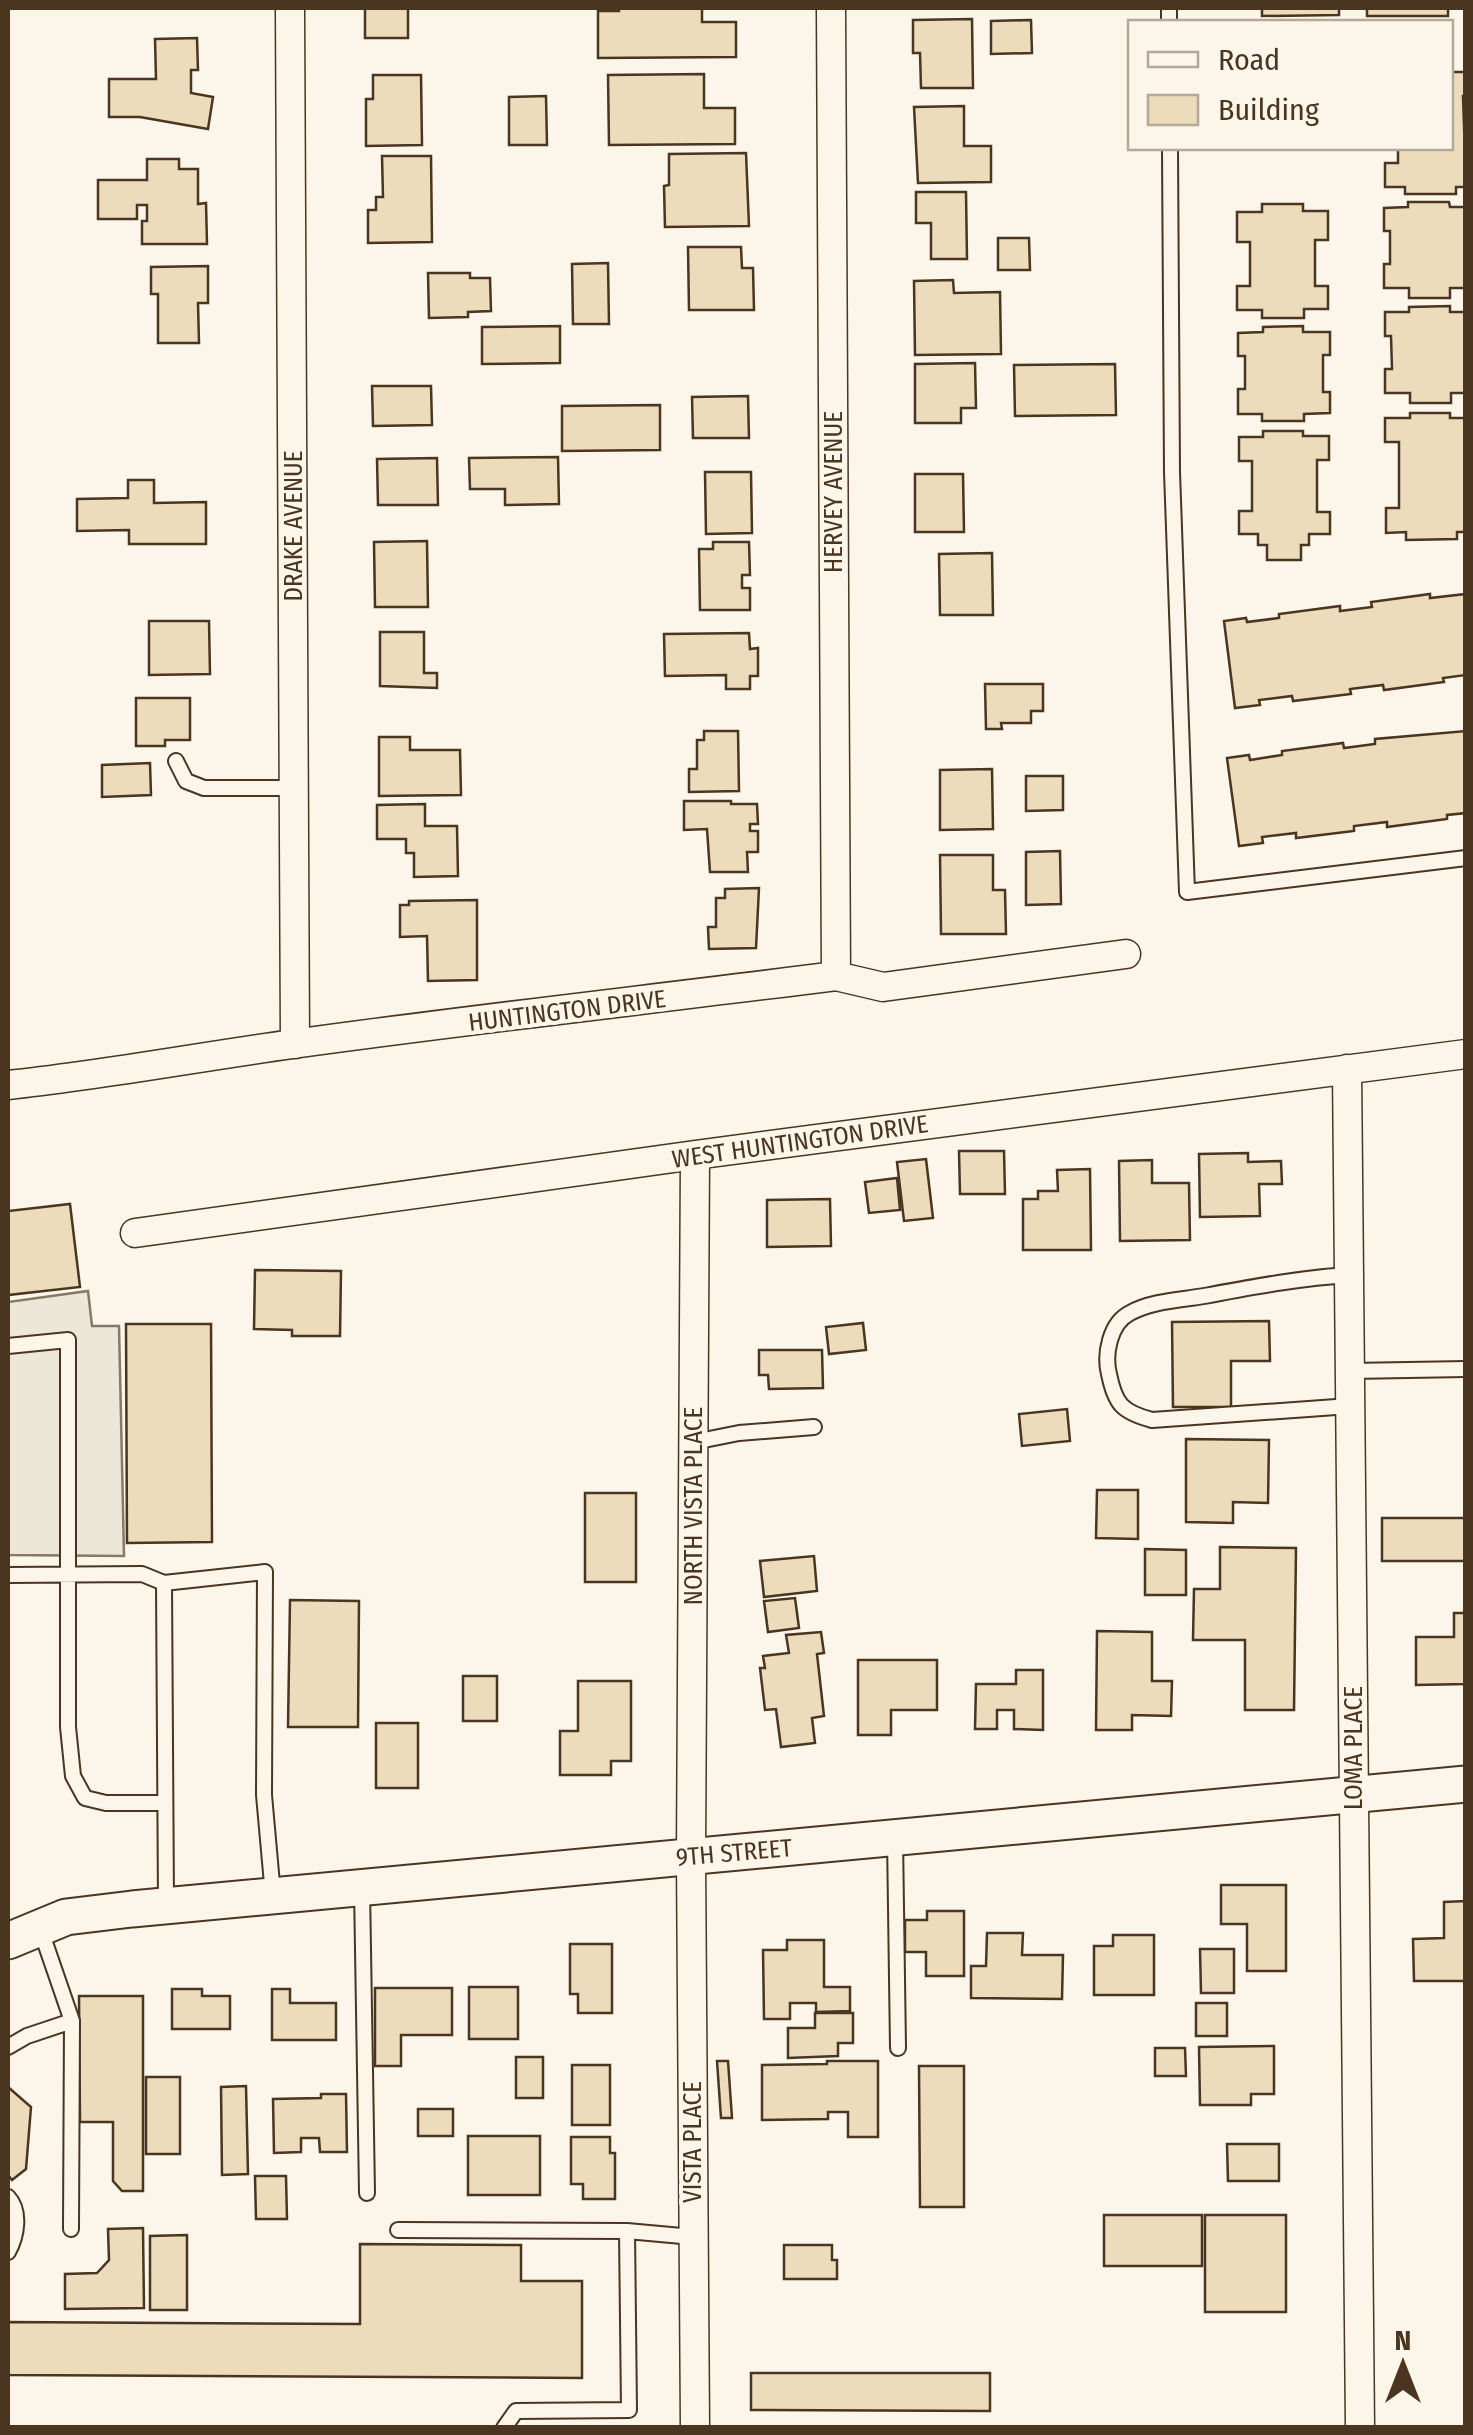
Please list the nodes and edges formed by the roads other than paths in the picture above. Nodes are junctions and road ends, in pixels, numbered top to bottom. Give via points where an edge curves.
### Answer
1 (290, 8) edge
2 (831, 8) edge
3 (1170, 150) edge
4 (176, 761) dead end
5 (294, 788) junction
6 (1466, 858) edge
7 (1126, 954) dead end
8 (836, 976) junction
9 (295, 1044) junction
10 (1466, 1054) edge
11 (1348, 1069) junction
12 (8, 1086) edge
13 (695, 1155) junction
14 (135, 1233) dead end
15 (1349, 1274) junction
16 (8, 1346) edge
17 (1466, 1369) edge
18 (1350, 1371) junction
19 (1350, 1406) junction
20 (814, 1427) dead end
21 (694, 1442) junction
22 (8, 1575) edge
23 (68, 1576) junction
24 (164, 1583) junction
25 (1466, 1784) edge
26 (1353, 1794) junction
27 (165, 1803) junction
28 (895, 1837) junction
29 (691, 1856) junction
30 (362, 1887) junction
31 (272, 1896) junction
32 (166, 1905) junction
33 (24, 1935) edge
34 (72, 2021) junction
35 (8, 2046) edge
36 (898, 2048) dead end
37 (367, 2193) dead end
38 (8, 2197) edge
39 (71, 2229) dead end
40 (398, 2230) dead end
41 (627, 2231) junction
42 (693, 2237) junction
43 (8, 2252) edge
44 (504, 2428) edge
45 (695, 2428) edge
46 (1360, 2428) edge

1 - 5 street, DRAKE AVENUE
2 - 8 street, HERVEY AVENUE
3 - 6 lane via 1172,472 1187,892
4 - 5 lane via 186,781 204,788
5 - 9 street, DRAKE AVENUE
7 - 8 street, HUNTINGTON DRIVE via 883,987
8 - 9 street, HUNTINGTON DRIVE
9 - 12 street, HUNTINGTON DRIVE
10 - 11 street, WEST HUNTINGTON DRIVE
11 - 13 street, WEST HUNTINGTON DRIVE
11 - 15 street, LOMA PLACE
13 - 14 street, WEST HUNTINGTON DRIVE
13 - 21 street, NORTH VISTA PLACE
15 - 18 street, LOMA PLACE
15 - 19 lane via 1126,1314 1109,1340 1107,1368 1114,1398 1131,1414 1152,1420
16 - 23 lane via 68,1340
17 - 18 lane
18 - 19 street, LOMA PLACE
19 - 26 street, LOMA PLACE
20 - 21 lane
21 - 29 street, NORTH VISTA PLACE
22 - 23 lane
23 - 24 lane via 142,1574
23 - 27 lane via 73,1776 86,1798
24 - 27 lane
24 - 31 lane via 265,1572 264,1795
25 - 26 street, 9TH STREET
26 - 28 street, 9TH STREET
26 - 46 street, LOMA PLACE
27 - 32 lane
28 - 29 street, 9TH STREET
28 - 36 lane
29 - 30 street, 9TH STREET
29 - 42 street, VISTA PLACE
30 - 31 street, 9TH STREET
30 - 37 lane
31 - 32 street, 9TH STREET
32 - 33 street, 9TH STREET via 66,1918
33 - 34 lane
34 - 35 lane
34 - 39 lane
38 - 43 lane via 17,2222
40 - 41 lane
41 - 42 lane
41 - 44 lane via 629,2410 516,2411
42 - 45 street, VISTA PLACE

